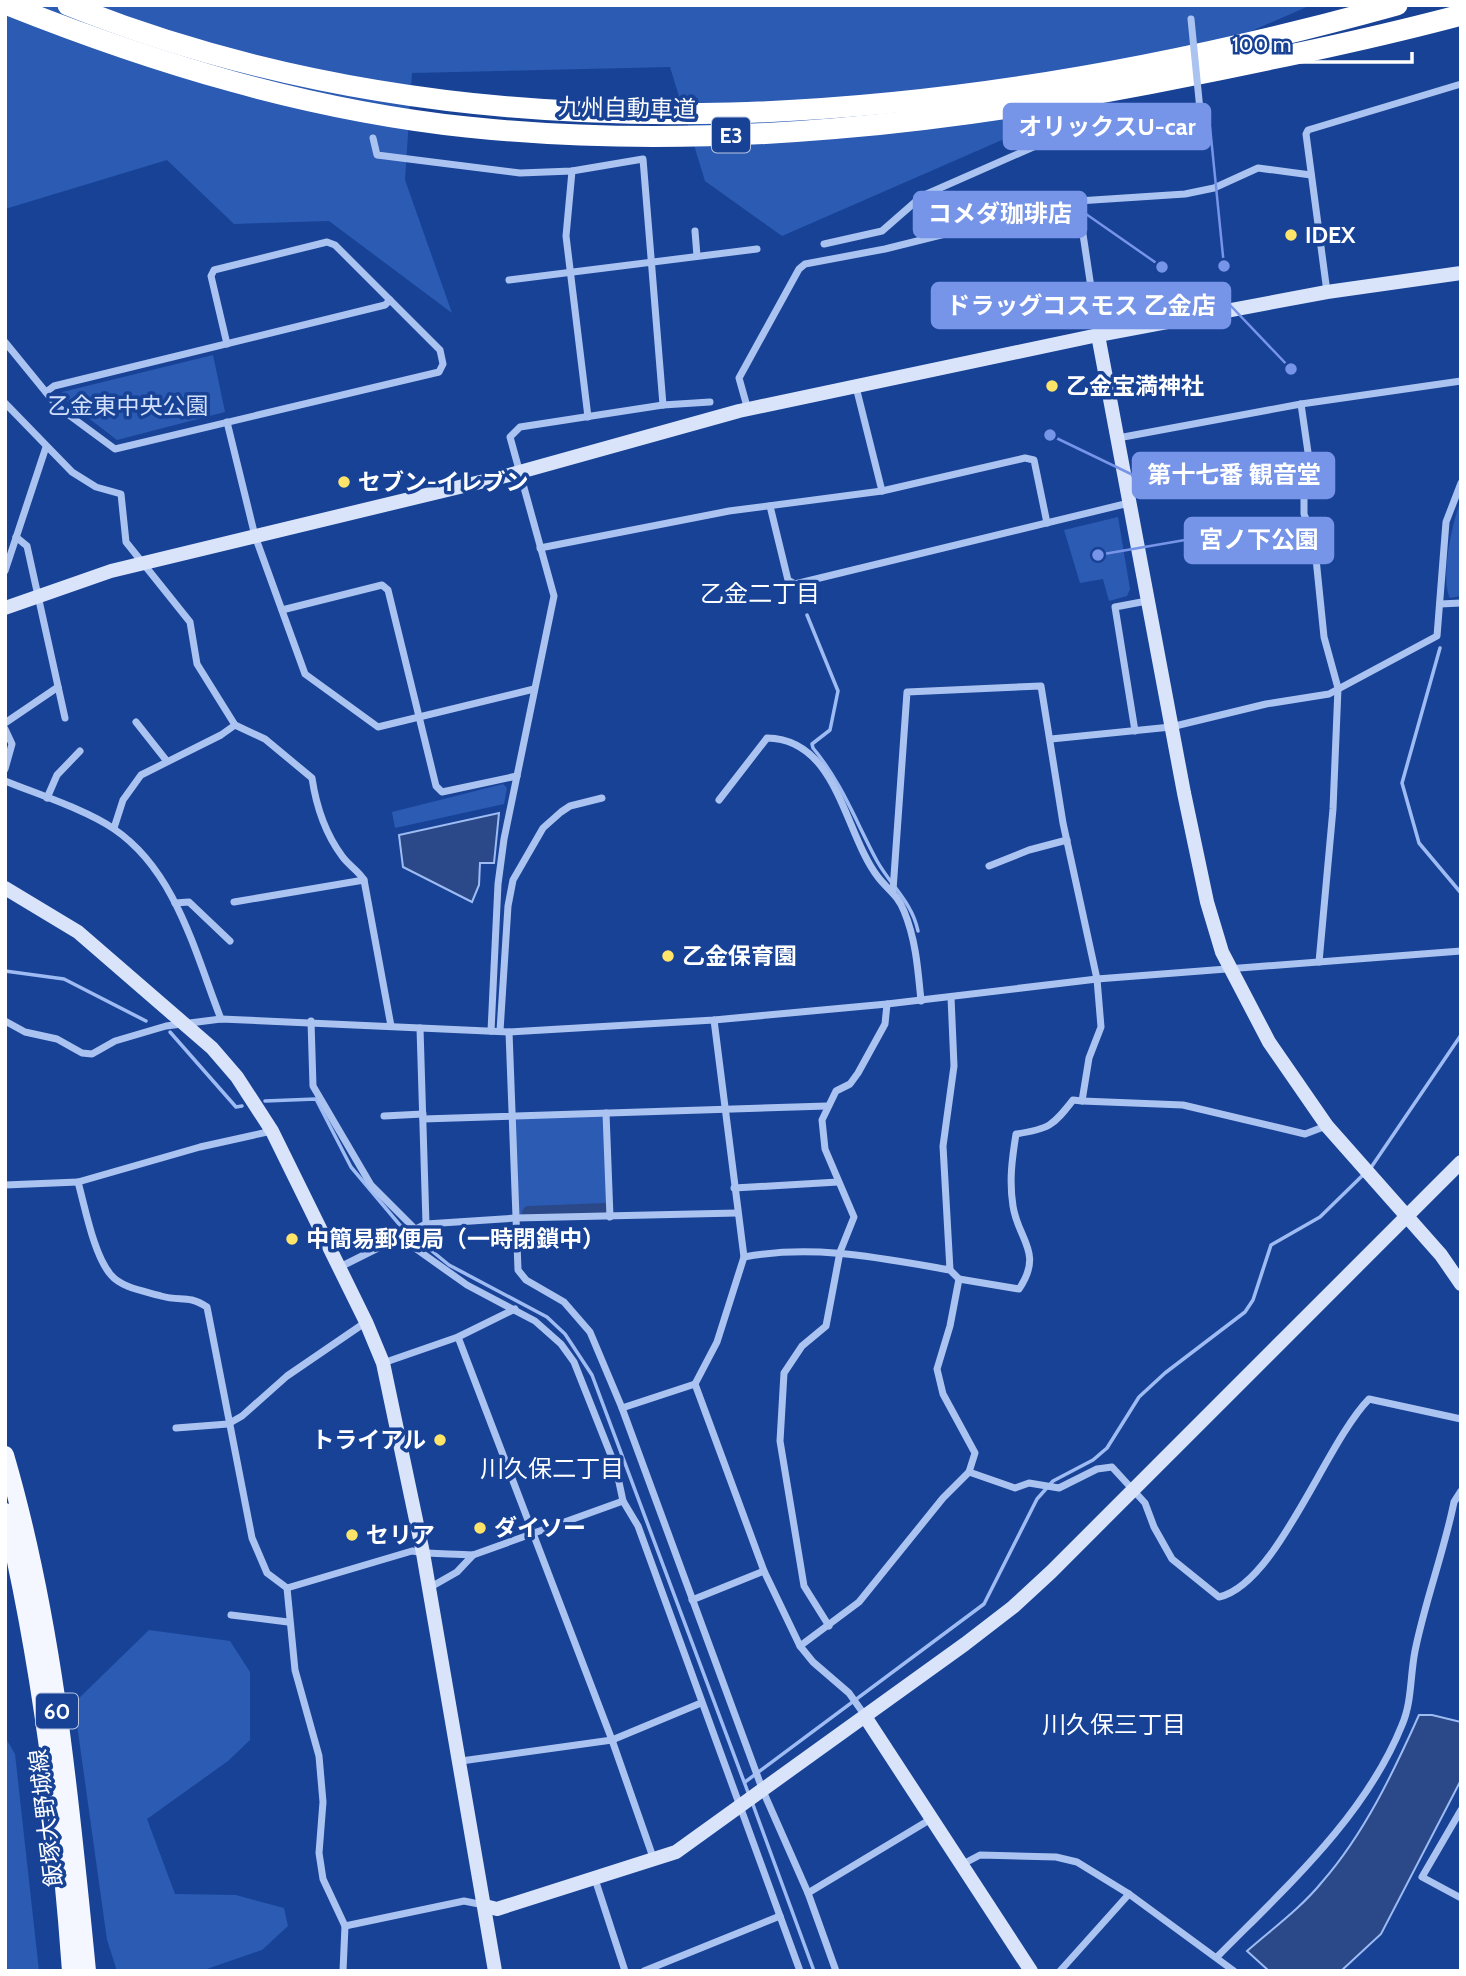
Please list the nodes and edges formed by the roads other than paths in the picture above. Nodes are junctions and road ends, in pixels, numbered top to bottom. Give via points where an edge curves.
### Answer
1 (8, 5) edge
2 (68, 5) edge
3 (1397, 5) edge
4 (1461, 15) edge
5 (1191, 19) dead end
6 (1461, 84) edge
7 (373, 138) dead end
8 (572, 171) junction
9 (1311, 175) junction
10 (1078, 201) junction
11 (695, 231) dead end
12 (824, 244) dead end
13 (757, 249) dead end
14 (697, 256) junction
15 (653, 261) junction
16 (571, 272) junction
17 (1461, 273) edge
18 (509, 280) dead end
19 (1327, 292) junction
20 (390, 300) junction
21 (1098, 335) junction
22 (5, 342) edge
23 (227, 344) junction
24 (1461, 382) edge
25 (856, 387) junction
26 (46, 391) junction
27 (5, 402) edge
28 (710, 402) dead end
29 (1301, 404) junction
30 (663, 405) junction
31 (749, 411) junction
32 (587, 417) junction
33 (227, 422) junction
34 (1117, 439) junction
35 (46, 447) junction
36 (519, 473) junction
37 (1461, 483) edge
38 (882, 492) junction
39 (1129, 503) junction
40 (771, 506) junction
41 (1047, 523) junction
42 (16, 537) junction
43 (255, 537) junction
44 (540, 548) junction
45 (145, 563) junction
46 (5, 572) edge
47 (37, 596) junction
48 (1147, 601) junction
49 (1461, 603) edge
50 (1440, 604) junction
51 (5, 608) edge
52 (282, 610) junction
53 (58, 687) junction
54 (1338, 688) junction
55 (534, 689) junction
56 (65, 718) dead end
57 (419, 718) junction
58 (136, 722) dead end
59 (5, 723) edge
60 (235, 725) junction
61 (1171, 727) junction
62 (5, 729) edge
63 (1135, 731) junction
64 (1051, 739) junction
65 (80, 751) dead end
66 (166, 760) junction
67 (5, 769) edge
68 (517, 776) junction
69 (5, 781) edge
70 (47, 798) junction
71 (602, 798) dead end
72 (719, 800) dead end
73 (114, 828) junction
74 (1067, 840) junction
75 (989, 866) dead end
76 (364, 880) junction
77 (5, 888) edge
78 (894, 890) junction
79 (234, 902) dead end
80 (175, 903) junction
81 (230, 940) dead end
82 (1461, 951) edge
83 (1319, 962) junction
84 (1229, 969) junction
85 (1097, 979) junction
86 (951, 997) junction
87 (920, 1001) junction
88 (887, 1004) junction
89 (221, 1019) junction
90 (714, 1020) junction
91 (5, 1021) edge
92 (311, 1021) junction
93 (184, 1025) junction
94 (391, 1026) junction
95 (420, 1028) junction
96 (491, 1031) junction
97 (500, 1031) junction
98 (509, 1032) junction
99 (1082, 1101) junction
100 (827, 1106) junction
101 (725, 1109) junction
102 (606, 1113) junction
103 (384, 1116) dead end
104 (512, 1116) junction
105 (423, 1117) junction
106 (1327, 1126) junction
107 (272, 1131) junction
108 (1461, 1162) edge
109 (78, 1182) junction
110 (838, 1182) junction
111 (5, 1185) edge
112 (734, 1188) junction
113 (737, 1213) junction
114 (1406, 1214) junction
115 (610, 1217) junction
116 (516, 1218) junction
117 (426, 1224) junction
118 (415, 1229) junction
119 (398, 1236) junction
120 (840, 1252) junction
121 (744, 1257) junction
122 (340, 1267) junction
123 (950, 1270) junction
124 (959, 1279) junction
125 (1461, 1284) edge
126 (515, 1309) junction
127 (366, 1322) junction
128 (458, 1337) junction
129 (383, 1363) junction
130 (695, 1384) junction
131 (622, 1408) junction
132 (1461, 1419) edge
133 (228, 1424) junction
134 (176, 1428) dead end
135 (5, 1455) edge
136 (969, 1472) junction
137 (1134, 1489) junction
138 (1461, 1491) edge
139 (623, 1501) junction
140 (5, 1512) edge
141 (533, 1534) junction
142 (423, 1553) junction
143 (473, 1555) junction
144 (764, 1571) junction
145 (287, 1588) junction
146 (428, 1588) junction
147 (692, 1600) junction
148 (230, 1615) dead end
149 (288, 1622) junction
150 (829, 1626) junction
151 (800, 1646) junction
152 (701, 1703) junction
153 (862, 1712) junction
154 (612, 1740) junction
155 (461, 1761) junction
156 (764, 1791) junction
157 (740, 1808) junction
158 (1461, 1810) edge
159 (930, 1819) junction
160 (654, 1861) junction
161 (963, 1864) junction
162 (596, 1879) junction
163 (808, 1893) junction
164 (1129, 1894) junction
165 (1461, 1898) edge
166 (485, 1906) junction
167 (780, 1916) junction
168 (345, 1927) junction
169 (1217, 1957) junction
170 (71, 1971) edge
171 (87, 1971) edge
172 (342, 1971) edge
173 (495, 1971) edge
174 (625, 1971) edge
175 (644, 1971) edge
176 (800, 1971) edge
177 (835, 1971) edge
178 (1031, 1971) edge
179 (1060, 1971) edge
180 (1234, 1971) edge

1 - 4 highway, 九州自動車道 / E3 via 183,69 324,104 466,127 639,137 836,130 988,112 1220,70
2 - 3 highway, 九州自動車道 / E3 via 186,46 340,84 467,104 639,114 835,106 997,88 1243,44
5 - 12 street, bridge via 1200,110 1194,114 1097,119 922,196 882,231
6 - 9 street via 1312,128 1306,134
7 - 8 street via 377,155 520,173
8 - 15 street via 643,159
8 - 16 street via 566,236
9 - 10 street via 1258,168 1214,188 1185,194
9 - 19 street
10 - 21 street
10 - 31 street via 805,264 739,378
11 - 14 street
13 - 14 street
14 - 15 street
15 - 16 street
15 - 30 street
16 - 18 street
16 - 32 street
17 - 19 street
19 - 21 street
20 - 23 street via 386,305
20 - 23 street via 327,242 214,270 211,276
20 - 33 street via 440,350 443,364 439,372
21 - 25 street
21 - 34 street
22 - 26 street
23 - 26 street
24 - 29 street
25 - 31 street
25 - 38 street
26 - 33 street via 58,407 115,449
27 - 35 street
28 - 30 street
29 - 34 street
29 - 54 street via 1310,466 1304,514 1314,539 1324,637
30 - 32 street
31 - 36 street
32 - 36 street via 512,431 511,449
33 - 43 street
34 - 39 street
35 - 42 street
35 - 45 street via 72,472 96,487 121,494 126,542
36 - 43 street
36 - 44 street
37 - 50 street via 1446,522
38 - 40 street
38 - 41 street via 1025,458 1034,460
39 - 41 street
39 - 48 street
40 - 41 street via 788,580 795,584
40 - 44 street
42 - 46 street
42 - 47 street via 27,546
43 - 45 street
43 - 52 street
44 - 55 street via 554,596
45 - 47 street
45 - 60 street via 190,622 197,664
47 - 51 street
47 - 53 street
48 - 61 street
48 - 63 street via 1115,607
49 - 50 street
50 - 54 street via 1437,636
52 - 57 street via 305,674 378,727
52 - 57 street via 382,585 388,590
53 - 56 street
53 - 59 street
54 - 61 street via 1329,694
54 - 83 street via 1334,809
55 - 57 street
55 - 68 street
57 - 68 street via 436,786 442,792
58 - 66 street
60 - 66 street
60 - 76 street via 265,739 312,778 317,808 341,856
61 - 63 street
61 - 84 street via 1207,902
62 - 67 street via 12,744
63 - 64 street
64 - 74 street
64 - 78 street via 1041,686 907,692
65 - 70 street via 62,766
66 - 73 street via 130,786
68 - 96 street via 498,884
69 - 70 street
70 - 73 street
71 - 97 street via 570,806 543,828 513,880
72 - 78 street via 767,738 804,747 833,786 879,878
73 - 80 street via 154,864
74 - 75 street
74 - 85 street
76 - 79 street
76 - 94 street
77 - 93 street via 78,932
78 - 87 street via 915,945
80 - 81 street via 189,902
80 - 89 street
82 - 83 street
83 - 84 street
84 - 85 street
84 - 106 street via 1269,1042
85 - 86 street
85 - 99 street via 1101,1027 1089,1058
86 - 87 street
86 - 123 street via 954,1066 943,1146
87 - 88 street
88 - 90 street
88 - 100 street via 885,1024 858,1073 836,1091
89 - 92 street
89 - 93 street
90 - 98 street
90 - 101 street
91 - 93 street via 92,1054 115,1041
92 - 94 street
92 - 118 street via 313,1086 371,1185
93 - 107 street via 237,1077
94 - 95 street
95 - 96 street
95 - 105 street
96 - 97 street
97 - 98 street
98 - 104 street
99 - 106 street via 1183,1105 1305,1133
99 - 124 street via 1073,1100 1056,1123 1044,1130 1016,1134 1010,1170 1013,1210 1029,1245 1031,1260 1025,1279 1018,1289
100 - 101 street
100 - 110 street via 823,1136
101 - 102 street
101 - 112 street
102 - 104 street
102 - 115 street
103 - 105 street
104 - 105 street
104 - 116 street
105 - 117 street
106 - 114 street
107 - 109 street
107 - 122 street
108 - 114 street
109 - 111 street
109 - 133 street via 111,1275 125,1286 166,1297 193,1298 207,1307
110 - 112 street
110 - 120 street via 854,1217
112 - 113 street
113 - 115 street
113 - 121 street
114 - 125 street
114 - 137 street
115 - 116 street
116 - 117 street
116 - 131 street via 518,1270 526,1280 564,1302 590,1332
117 - 118 street
118 - 119 street
119 - 122 street
119 - 126 street via 467,1285
120 - 121 street
120 - 123 street
120 - 150 street via 826,1326 802,1346 784,1373 781,1396 780,1441 799,1563 804,1586
121 - 130 street via 716,1342
122 - 127 street
123 - 124 street
124 - 136 street via 937,1368 943,1394 975,1453
126 - 128 street
126 - 139 street via 561,1344 574,1362 616,1468
127 - 129 street
127 - 133 street via 287,1376
128 - 129 street
128 - 141 street
129 - 142 street
130 - 131 street
130 - 144 street
131 - 147 street
132 - 137 street via 1369,1399 1328,1454 1279,1544 1232,1594 1219,1597 1172,1559
133 - 134 street
133 - 145 street via 252,1538 267,1573
135 - 171 main road, 飯塚大野城線 / 60 via 33,1562 52,1671
136 - 137 street via 1015,1488 1029,1483 1059,1488 1097,1469 1112,1467
136 - 150 street via 859,1602
137 - 153 street via 1013,1608
138 - 169 street via 1426,1605 1401,1728 1353,1812 1312,1861
139 - 141 street
139 - 152 street via 638,1526
140 - 170 main road, 飯塚大野城線 / 60 via 33,1654
141 - 143 street
141 - 154 street
142 - 143 street via 432,1557
142 - 145 street via 412,1551
142 - 146 street
143 - 146 street via 457,1572
144 - 147 street
144 - 151 street
145 - 149 street
146 - 155 street
147 - 156 street
148 - 149 street
149 - 168 street via 295,1670 319,1756 323,1879
150 - 151 street
151 - 153 street via 849,1693
152 - 154 street
152 - 157 street
153 - 156 street
153 - 159 street
154 - 155 street
154 - 160 street
155 - 166 street
156 - 157 street
156 - 163 street
157 - 160 street via 676,1852
157 - 167 street
158 - 165 street via 1422,1877
159 - 161 street
159 - 163 street
160 - 162 street
161 - 164 street via 980,1855 1056,1857 1095,1871
161 - 178 street
162 - 166 street via 497,1909
162 - 174 street
163 - 177 street
164 - 169 street
164 - 179 street
166 - 168 street via 464,1901
166 - 173 street
167 - 175 street
167 - 176 street
168 - 172 street
169 - 180 street

